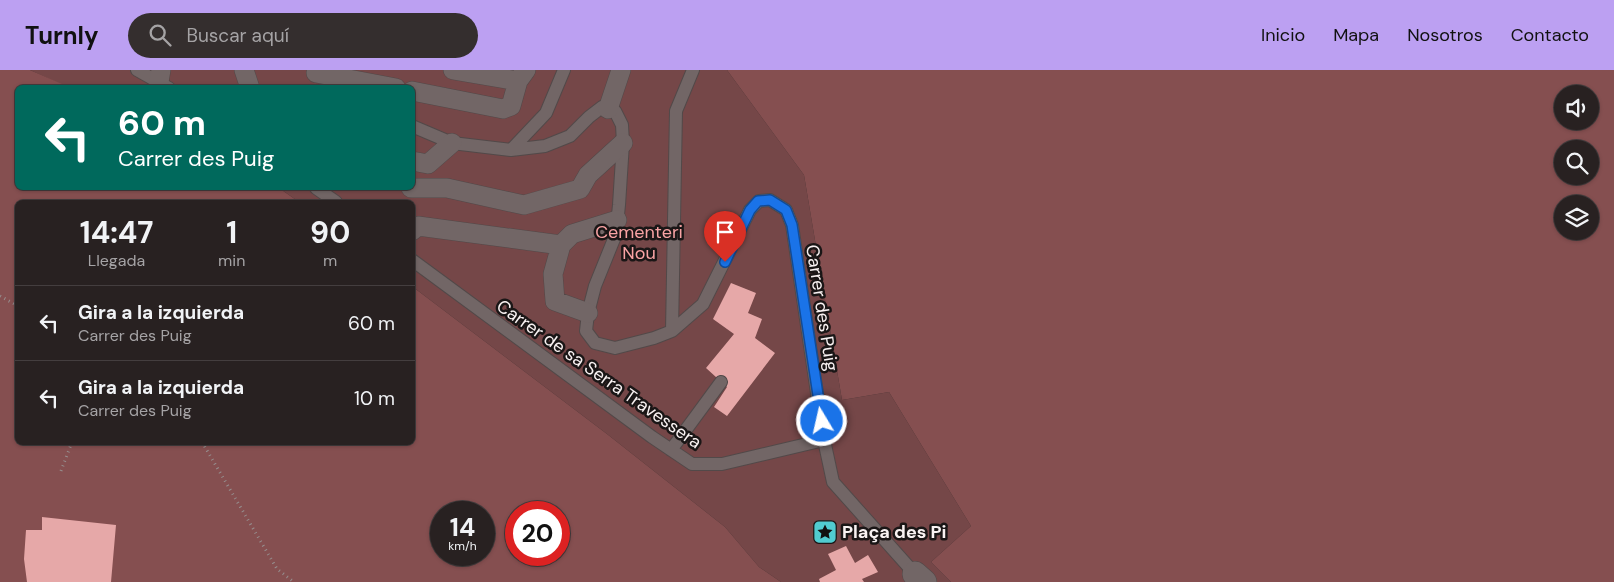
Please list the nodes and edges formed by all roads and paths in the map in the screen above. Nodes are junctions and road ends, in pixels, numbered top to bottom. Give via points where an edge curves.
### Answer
1 (137, 70) edge
2 (244, 70) edge
3 (453, 70) edge
4 (564, 70) edge
5 (621, 70) edge
6 (693, 70) edge
7 (314, 71) edge
8 (522, 76) edge
9 (163, 80) edge
10 (249, 85) edge
11 (335, 85) edge
12 (382, 85) edge
13 (415, 92) edge
14 (608, 109) junction
15 (415, 127) edge
16 (452, 143) junction
17 (623, 143) junction
18 (511, 150) junction
19 (415, 162) edge
20 (415, 188) edge
21 (319, 190) edge
22 (333, 200) edge
23 (618, 220) junction
24 (415, 228) edge
25 (561, 245) junction
26 (415, 262) edge
27 (0, 296) edge
28 (15, 304) edge
29 (588, 312) junction
30 (672, 331) junction
31 (722, 382) dead end
32 (824, 440) junction
33 (71, 445) edge
34 (204, 445) edge
35 (671, 450) junction
36 (61, 471) dead end
37 (919, 578) edge
38 (294, 582) edge

1 - 9 lane
2 - 10 street
3 - 8 street
4 - 18 lane via 546,113
5 - 14 street
6 - 30 lane via 676,111
7 - 11 lane
7 - 12 street
8 - 13 street via 511,106 503,109
14 - 17 lane, Carrer des Puig via 616,111 622,125
14 - 18 lane via 602,107 570,136 545,146
15 - 16 lane
16 - 18 lane
16 - 19 street via 428,164
17 - 20 street via 588,174 580,188 524,205 447,188
17 - 23 lane, Carrer des Puig
21 - 22 lane
23 - 25 street via 572,234
23 - 29 lane, Carrer des Puig
24 - 25 street via 418,226
25 - 29 street via 553,274 555,301
26 - 35 lane, Carrer de sa Serra Travessera
27 - 28 path
29 - 30 lane, Carrer des Puig via 586,330 595,344 615,348
30 - 32 lane, Carrer des Puig via 703,304 750,210 758,201 770,200 786,210 792,225
31 - 35 lane
32 - 35 lane, Carrer de sa Serra Travessera via 722,464 692,464
32 - 37 lane via 833,482
33 - 36 path
34 - 38 path via 277,569

